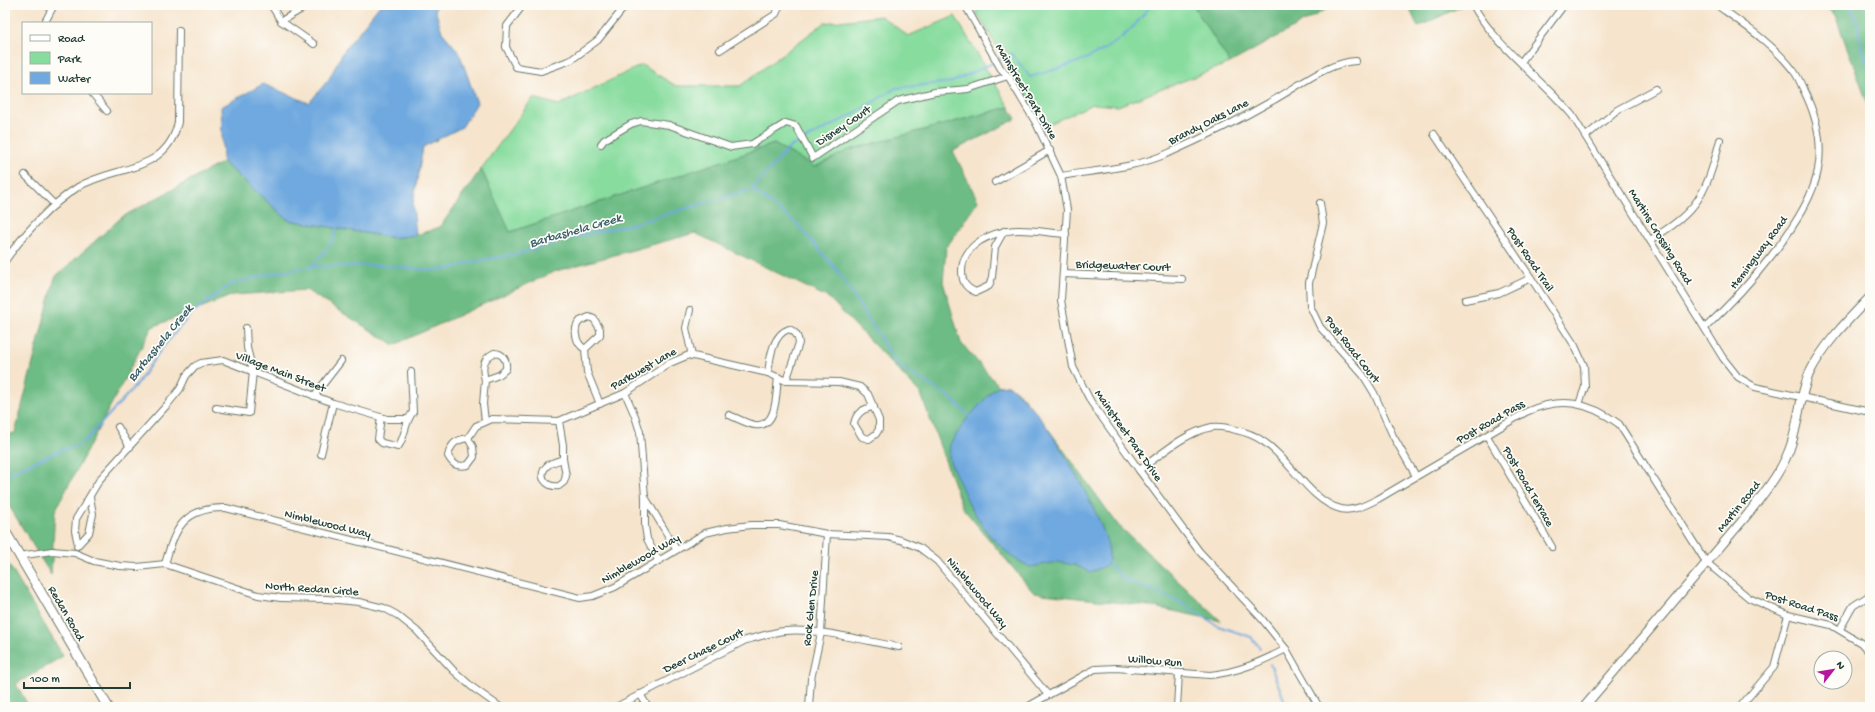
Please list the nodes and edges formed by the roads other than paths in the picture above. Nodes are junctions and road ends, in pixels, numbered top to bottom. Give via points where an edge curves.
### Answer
1 (54, 5) edge
2 (271, 5) edge
3 (309, 5) edge
4 (523, 5) edge
5 (626, 5) edge
6 (780, 5) edge
7 (965, 5) edge
8 (1473, 5) edge
9 (1564, 5) edge
10 (1717, 5) edge
11 (281, 20) junction
12 (46, 22) edge
13 (179, 30) dead end
14 (314, 44) dead end
15 (720, 50) dead end
16 (1356, 61) dead end
17 (1521, 62) junction
18 (1008, 76) junction
19 (1656, 89) dead end
20 (93, 94) edge
21 (107, 111) dead end
22 (1434, 134) dead end
23 (1586, 136) junction
24 (1720, 140) dead end
25 (601, 144) dead end
26 (1050, 150) junction
27 (25, 175) dead end
28 (1061, 176) junction
29 (995, 182) dead end
30 (1320, 203) dead end
31 (55, 205) junction
32 (1004, 231) junction
33 (1066, 234) junction
34 (1650, 240) junction
35 (5, 261) edge
36 (1063, 274) junction
37 (1531, 278) junction
38 (1182, 279) dead end
39 (1870, 297) edge
40 (1465, 300) dead end
41 (690, 310) dead end
42 (246, 328) dead end
43 (1705, 328) junction
44 (585, 349) junction
45 (692, 356) junction
46 (341, 361) dead end
47 (253, 372) junction
48 (411, 372) dead end
49 (768, 372) junction
50 (778, 377) junction
51 (485, 380) junction
52 (786, 381) junction
53 (625, 393) junction
54 (314, 396) junction
55 (1802, 396) junction
56 (333, 403) junction
57 (600, 404) junction
58 (1579, 404) junction
59 (874, 407) junction
60 (216, 408) dead end
61 (1870, 412) edge
62 (729, 415) dead end
63 (380, 417) junction
64 (407, 419) junction
65 (486, 420) junction
66 (558, 421) junction
67 (118, 427) dead end
68 (1487, 436) junction
69 (468, 438) junction
70 (130, 447) junction
71 (321, 454) dead end
72 (563, 459) junction
73 (1140, 470) junction
74 (1416, 476) junction
75 (90, 497) junction
76 (645, 497) junction
77 (5, 531) edge
78 (827, 534) junction
79 (78, 544) junction
80 (1552, 547) dead end
81 (676, 549) junction
82 (75, 553) junction
83 (20, 556) junction
84 (658, 560) junction
85 (1706, 562) junction
86 (165, 564) junction
87 (1870, 594) edge
88 (1788, 615) junction
89 (1840, 629) junction
90 (821, 633) junction
91 (899, 647) dead end
92 (1286, 649) junction
93 (1870, 653) edge
94 (1179, 674) junction
95 (640, 694) junction
96 (1048, 695) junction
97 (1744, 706) edge
98 (108, 707) edge
99 (500, 707) edge
100 (616, 707) edge
101 (648, 707) edge
102 (809, 707) edge
103 (1027, 707) edge
104 (1176, 707) edge
105 (1320, 707) edge
106 (1584, 707) edge

1 - 12 street
2 - 11 street
3 - 11 street
4 - 5 street via 507,26 506,47 516,67 541,71 571,60 598,40
6 - 15 street via 776,14
7 - 18 street, Mainstreet Park Drive via 1001,69
8 - 17 street, Martins Crossing Road via 1482,21
9 - 17 street
10 - 43 street, Hemingway Road via 1776,51 1794,70 1812,107 1820,142 1818,170 1809,198 1790,230 1735,299
11 - 14 street
13 - 31 street via 178,122 175,134 167,147 158,156 138,167 89,181
16 - 28 street, Brandy Oaks Lane via 1344,62 1324,71 1270,102 1151,161
17 - 23 street, Martins Crossing Road via 1556,95
18 - 25 street, Disney Court via 968,89 935,92 898,101 813,158 796,126 786,123 752,144 731,147 669,125 641,121 631,124
18 - 26 street, Mainstreet Park Drive
19 - 23 street via 1617,110
20 - 21 street
22 - 37 street, Post Road Trail
23 - 34 street, Martins Crossing Road
24 - 34 street via 1709,181 1689,213
26 - 28 street, Mainstreet Park Drive
26 - 29 street
27 - 31 street
28 - 33 street, Mainstreet Park Drive via 1067,210
30 - 74 street, Post Road Court via 1323,223 1309,283 1310,306 1320,327 1363,375
31 - 35 street
32 - 32 street via 992,234 972,246 964,258 962,276 969,289 976,292 989,286 995,247
32 - 33 street via 1025,229
33 - 36 street, Mainstreet Park Drive
34 - 43 street, Martins Crossing Road
36 - 38 street, Bridgewater Court
36 - 73 street, Mainstreet Park Drive via 1061,300 1073,367 1091,402
37 - 40 street via 1499,293
37 - 58 street, Post Road Trail via 1575,346 1584,366 1585,387
39 - 55 street, Martin Road via 1816,361
41 - 45 street via 686,328
42 - 47 street via 247,348
43 - 55 street, Martins Crossing Road via 1738,377 1755,387
44 - 44 street via 600,335 598,323 589,317 580,321 576,329 578,342
44 - 57 street via 587,372
45 - 49 street, Parkwest Lane
45 - 53 street, Parkwest Lane via 679,358
46 - 54 street
47 - 54 street, Village Main Street
47 - 60 street via 249,413
47 - 70 street, Village Main Street via 223,360 195,366 186,376 180,389
48 - 64 street via 412,412
49 - 50 street, Parkwest Lane
49 - 52 street via 777,336 789,329 798,337 799,343
50 - 52 street, Parkwest Lane
50 - 62 street via 775,408 770,420 763,425 755,425
51 - 51 street via 499,376 506,369 506,360 501,355 494,353 484,361
51 - 65 street via 483,399
52 - 59 street, Parkwest Lane via 839,382 855,385 864,390
53 - 57 street, Parkwest Lane
53 - 76 street via 640,432
54 - 56 street, Village Main Street
55 - 61 street, Martins Crossing Road
55 - 85 street, Martin Road via 1792,442 1780,471 1748,514
56 - 63 street, Village Main Street
56 - 71 street
57 - 66 street, Parkwest Lane
58 - 68 street, Post Road Pass via 1558,402 1538,407
58 - 85 street, Post Road Pass via 1603,413 1619,424
59 - 59 street, Parkwest Lane via 880,429 869,439 862,437 854,424 855,418 862,410
63 - 64 street, Village Main Street
63 - 64 street via 378,439 382,443 398,446 402,441
65 - 66 street, Parkwest Lane via 507,418
65 - 69 street via 476,426
66 - 72 street via 564,445
67 - 70 street
68 - 74 street, Post Road Pass
68 - 80 street, Post Road Terrace
69 - 69 street via 473,447 474,457 468,465 460,467 452,463 448,456 451,446 459,440
70 - 75 street, Village Main Street via 100,479
72 - 72 street via 566,476 564,482 559,486 549,486 542,476 544,470 548,465
73 - 74 street, Post Road Pass via 1193,433 1213,427 1246,432 1262,440 1311,490 1341,510 1358,508 1378,499
73 - 92 street, Mainstreet Park Drive via 1199,551
75 - 79 street, Village Main Street via 76,519
75 - 79 street, Village Main Street via 93,514 89,533
76 - 81 street
76 - 84 street via 645,526
77 - 83 main road, Redan Road
78 - 81 street, Nimblewood Way via 780,525 751,525 705,533
78 - 90 street, Rock Glen Drive
78 - 96 street, Nimblewood Way via 895,538 911,543 929,554 961,588
79 - 82 street, Village Main Street
81 - 84 street, Nimblewood Way
82 - 83 street, North Redan Circle via 52,551
82 - 86 street, North Redan Circle via 94,561 120,566
83 - 98 main road, Redan Road
84 - 86 street, Nimblewood Way via 615,588 580,598 226,508 214,508 180,524
85 - 88 street, Post Road Pass via 1749,598
85 - 106 street, Martin Road
86 - 99 street, North Redan Circle via 258,595 351,601 384,608 417,631 453,670
87 - 89 street via 1854,606
88 - 89 street, Post Road Pass
88 - 97 street via 1774,667
89 - 93 street, Post Road Pass via 1861,643
90 - 91 street, Deer Chase Court
90 - 95 street, Deer Chase Court via 785,631 746,640
90 - 102 street, Rock Glen Drive via 811,679
92 - 94 street, Willow Run via 1253,666 1225,674
92 - 105 street, Mainstreet Park Drive
94 - 96 street, Willow Run via 1116,668 1095,669
94 - 104 street
95 - 100 street, Deer Chase Court
95 - 101 street
96 - 103 street, Willow Run

